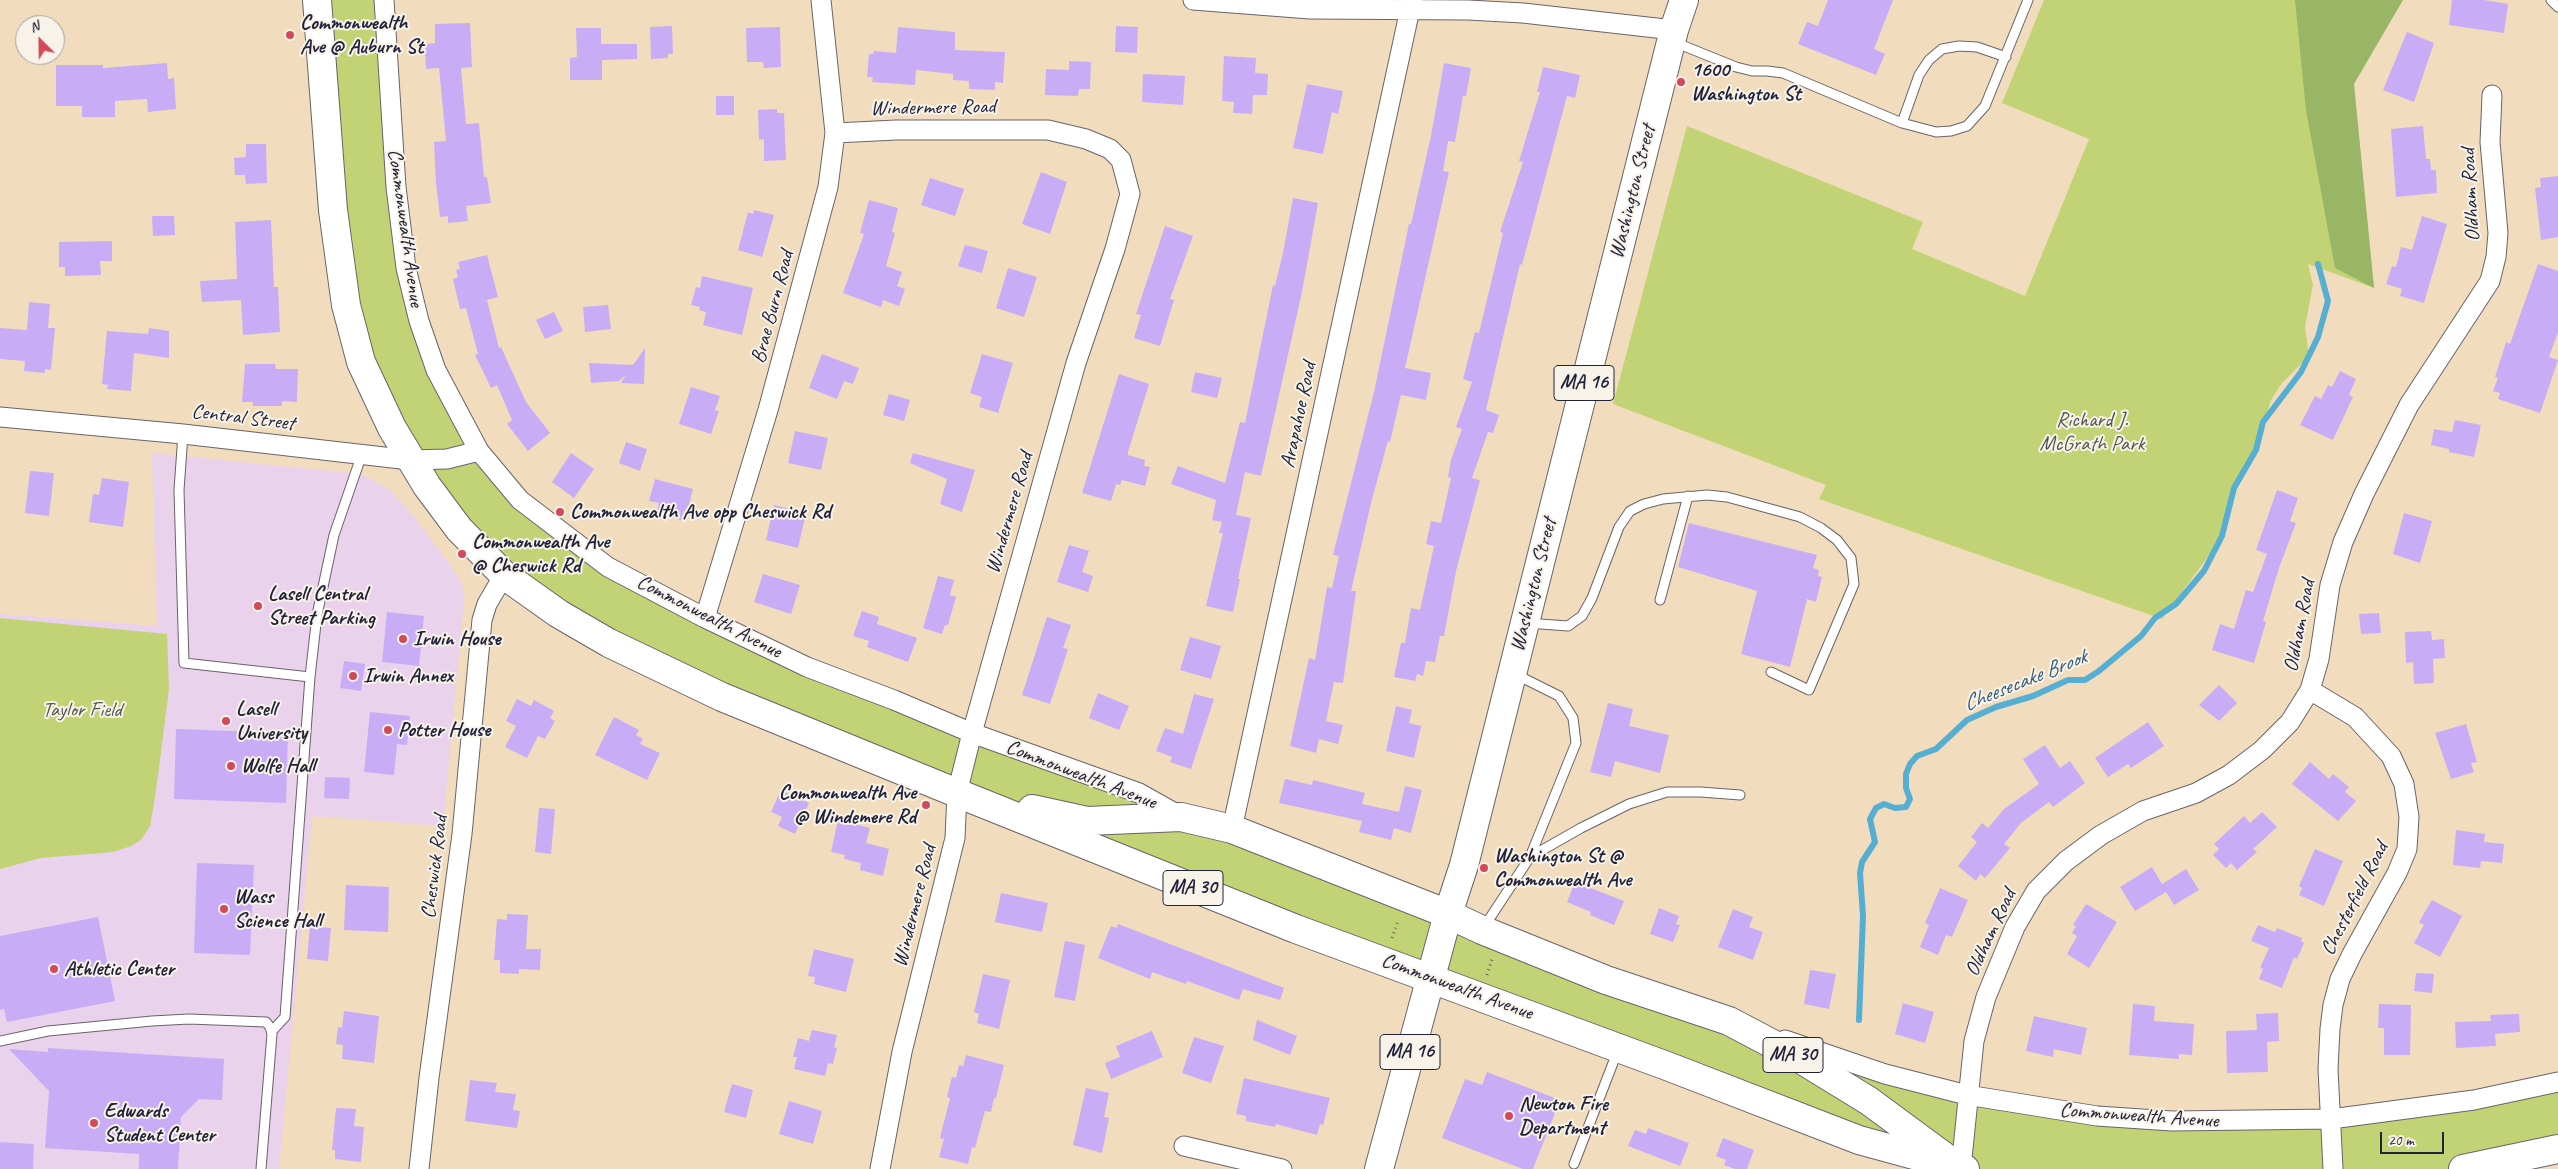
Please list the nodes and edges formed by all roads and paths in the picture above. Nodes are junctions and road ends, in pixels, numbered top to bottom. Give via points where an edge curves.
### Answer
1 (316, 0) edge
2 (384, 0) edge
3 (821, 0) edge
4 (1192, 0) edge
5 (1684, 0) edge
6 (2028, 0) edge
7 (2551, 0) edge
8 (1411, 5) edge
9 (2558, 7) edge
10 (1672, 36) junction
11 (2006, 57) junction
12 (2492, 95) dead end
13 (1902, 122) junction
14 (835, 134) junction
15 (0, 417) edge
16 (183, 434) junction
17 (480, 451) junction
18 (362, 454) junction
19 (410, 460) junction
20 (1688, 496) junction
21 (504, 575) junction
22 (1660, 600) dead end
23 (705, 618) junction
24 (1524, 623) junction
25 (1512, 672) junction
26 (1772, 672) dead end
27 (310, 676) junction
28 (2310, 690) junction
29 (972, 733) junction
30 (957, 793) junction
31 (1740, 796) dead end
32 (1181, 817) junction
33 (1232, 830) junction
34 (1530, 857) junction
35 (1448, 914) junction
36 (1399, 916) dead end
37 (1482, 930) junction
38 (1391, 941) dead end
39 (1494, 955) dead end
40 (1431, 977) junction
41 (1486, 978) dead end
42 (1729, 1021) junction
43 (272, 1031) junction
44 (0, 1041) edge
45 (1619, 1048) junction
46 (2558, 1082) edge
47 (1967, 1095) junction
48 (2331, 1119) junction
49 (1184, 1146) dead end
50 (2558, 1149) edge
51 (1574, 1164) dead end
52 (261, 1169) edge
53 (419, 1169) edge
54 (880, 1169) edge
55 (1282, 1169) edge
56 (1379, 1169) edge
57 (1960, 1169) edge
58 (1965, 1169) edge
59 (2332, 1169) edge
60 (2463, 1169) edge

1 - 19 main road, Commonwealth Avenue / MA 30 via 333,210 346,305 361,362
2 - 17 street, Commonwealth Avenue via 389,111 406,268 436,370
3 - 14 street, Brae Burn Road
4 - 8 street via 1310,9
5 - 10 main road, Washington Street / MA 16
6 - 11 lane
7 - 9 lane
8 - 10 street via 1523,13
8 - 33 street, Arapahoe Road
10 - 13 lane via 1736,67 1752,72 1783,73
10 - 24 main road, Washington Street / MA 16
11 - 13 lane via 1985,106 1968,126 1936,132
11 - 13 lane via 1977,47 1959,46 1942,50 1929,60 1920,75
12 - 28 street, Oldham Road via 2490,142 2498,233 2490,281 2409,405 2364,494 2343,542 2330,585 2319,658
14 - 23 street, Brae Burn Road via 828,187 791,328
14 - 29 street, Windermere Road via 896,130 1048,130 1086,139 1110,149 1121,160 1126,175 1130,194 1115,249 1076,363
15 - 16 street, Central Street
16 - 18 street, Central Street
16 - 27 lane via 179,490 184,663
17 - 19 street, Central Street via 447,459
17 - 23 street, Commonwealth Avenue via 520,500 573,541 608,566
18 - 19 street, Central Street
18 - 27 lane via 334,535 317,615
19 - 21 main road, Commonwealth Avenue / MA 30 via 459,528
20 - 22 lane
20 - 24 lane via 1644,504 1630,511 1619,527 1582,616 1568,626
20 - 26 lane via 1727,497 1800,517 1837,540 1851,558 1854,584 1809,690
21 - 30 main road, Commonwealth Avenue / MA 30 via 559,614 618,648 722,696
21 - 53 street, Cheswick Road via 487,604 482,620 462,834
23 - 29 street, Commonwealth Avenue via 807,667
24 - 25 main road, Washington Street / MA 16
25 - 34 lane via 1559,696 1572,718 1576,743
25 - 35 main road, Washington Street / MA 16 via 1464,865
27 - 43 lane via 285,1017
28 - 47 street, Oldham Road via 2290,722 2230,775 2196,793 2144,811 2101,835 2066,861 2036,891 2015,928 1986,997 1974,1041
28 - 48 street, Chesterfield Road via 2355,717 2390,756 2404,784 2409,818 2407,849 2340,979 2333,1005 2328,1069
29 - 30 street, Windermere Road
29 - 32 street, Commonwealth Avenue via 1139,793
30 - 32 main road, Commonwealth Avenue / MA 30 via 1086,821
30 - 40 main road, Commonwealth Avenue / MA 30 via 1287,925
30 - 54 street, Windermere Road via 955,838 902,1052
31 - 34 lane via 1667,792 1628,804
32 - 33 main road, Commonwealth Avenue / MA 30
33 - 35 main road, Commonwealth Avenue / MA 30
34 - 37 lane
35 - 37 main road, Commonwealth Avenue / MA 30
35 - 40 main road, Washington Street / MA 16
36 - 38 path
37 - 42 main road, Commonwealth Avenue / MA 30 via 1606,980
39 - 41 path
40 - 45 main road, Commonwealth Avenue / MA 30
40 - 56 main road, Washington Street / MA 16
42 - 47 street, Commonwealth Avenue via 1885,1074
42 - 57 main road, Commonwealth Avenue / MA 30 via 1869,1101
43 - 44 lane via 266,1022 259,1020 189,1020 71,1028
43 - 52 lane
45 - 51 lane
45 - 57 main road, Commonwealth Avenue / MA 30 via 1860,1140
46 - 48 street, Commonwealth Avenue via 2474,1100
47 - 48 street, Commonwealth Avenue via 2106,1117 2172,1121
47 - 57 street, Oldham Road
48 - 59 street, Chesterfield Road
49 - 55 street
50 - 60 main road
57 - 58 main road, Commonwealth Avenue / MA 30

